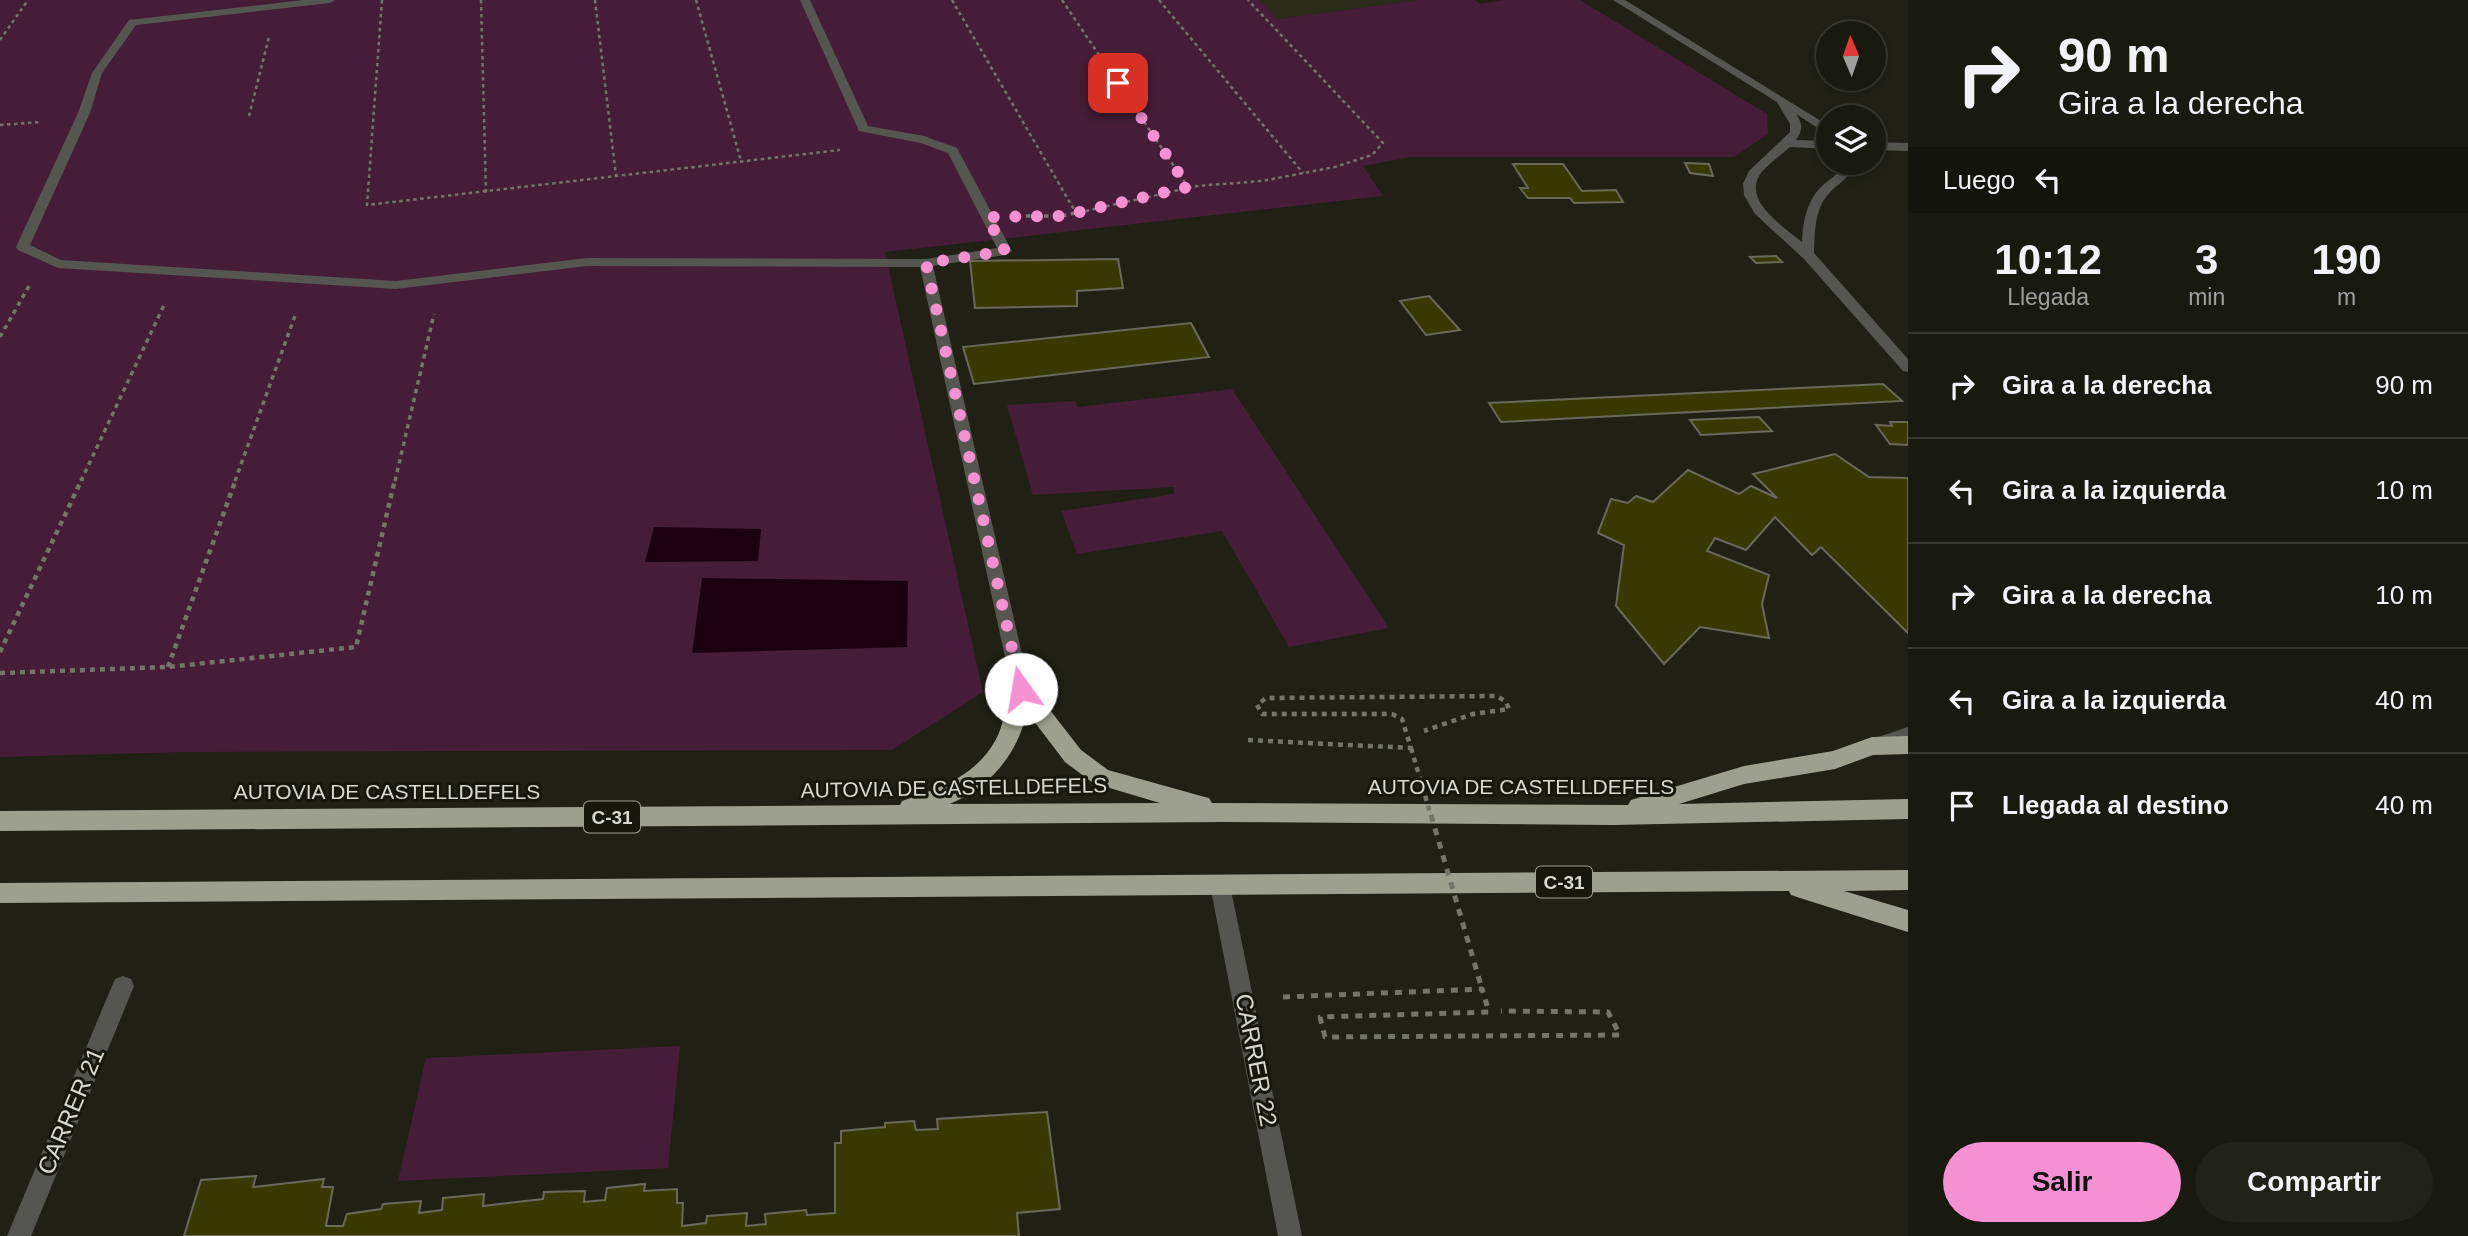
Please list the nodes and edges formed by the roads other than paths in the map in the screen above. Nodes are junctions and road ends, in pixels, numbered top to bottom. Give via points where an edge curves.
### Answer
1 (330, 0) edge
2 (805, 0) edge
3 (1618, 0) edge
4 (1782, 101) junction
5 (1816, 122) edge
6 (1789, 143) junction
7 (1816, 144) edge
8 (1886, 146) edge
9 (1908, 146) edge
10 (1844, 175) edge
11 (1807, 255) junction
12 (926, 263) junction
13 (1908, 368) edge
14 (1021, 689) junction
15 (1908, 734) edge
16 (1908, 745) edge
17 (1872, 746) junction
18 (1908, 809) edge
19 (1224, 811) junction
20 (1613, 815) junction
21 (865, 816) junction
22 (0, 821) edge
23 (1908, 880) edge
24 (1778, 881) junction
25 (1220, 885) junction
26 (0, 894) edge
27 (1908, 920) edge
28 (123, 986) dead end
29 (19, 1236) edge
30 (1290, 1236) edge

1 - 12 street via 133,22 97,73 84,113 23,247 58,264 396,285 587,262
2 - 12 street via 863,129 924,140 953,151 1005,251
3 - 4 street
4 - 5 street
4 - 6 street via 1796,124
6 - 7 street
6 - 11 street via 1762,162 1749,187 1750,196
8 - 9 street
10 - 11 street via 1821,195 1811,213
11 - 13 street
12 - 14 street
14 - 19 highway via 1073,756 1101,777
14 - 21 highway via 1005,744 988,769 930,804
15 - 17 street
16 - 17 highway
17 - 20 highway via 1835,760 1744,775
18 - 20 highway, AUTOVIA DE CASTELLDEFELS / C-31
19 - 20 highway, AUTOVIA DE CASTELLDEFELS / C-31
19 - 21 highway, AUTOVIA DE CASTELLDEFELS / C-31
21 - 22 highway, AUTOVIA DE CASTELLDEFELS / C-31
23 - 24 highway, C-31
24 - 25 highway, C-31
24 - 27 highway
25 - 26 highway, C-31
25 - 30 street, CARRER 22
28 - 29 street, CARRER 21

